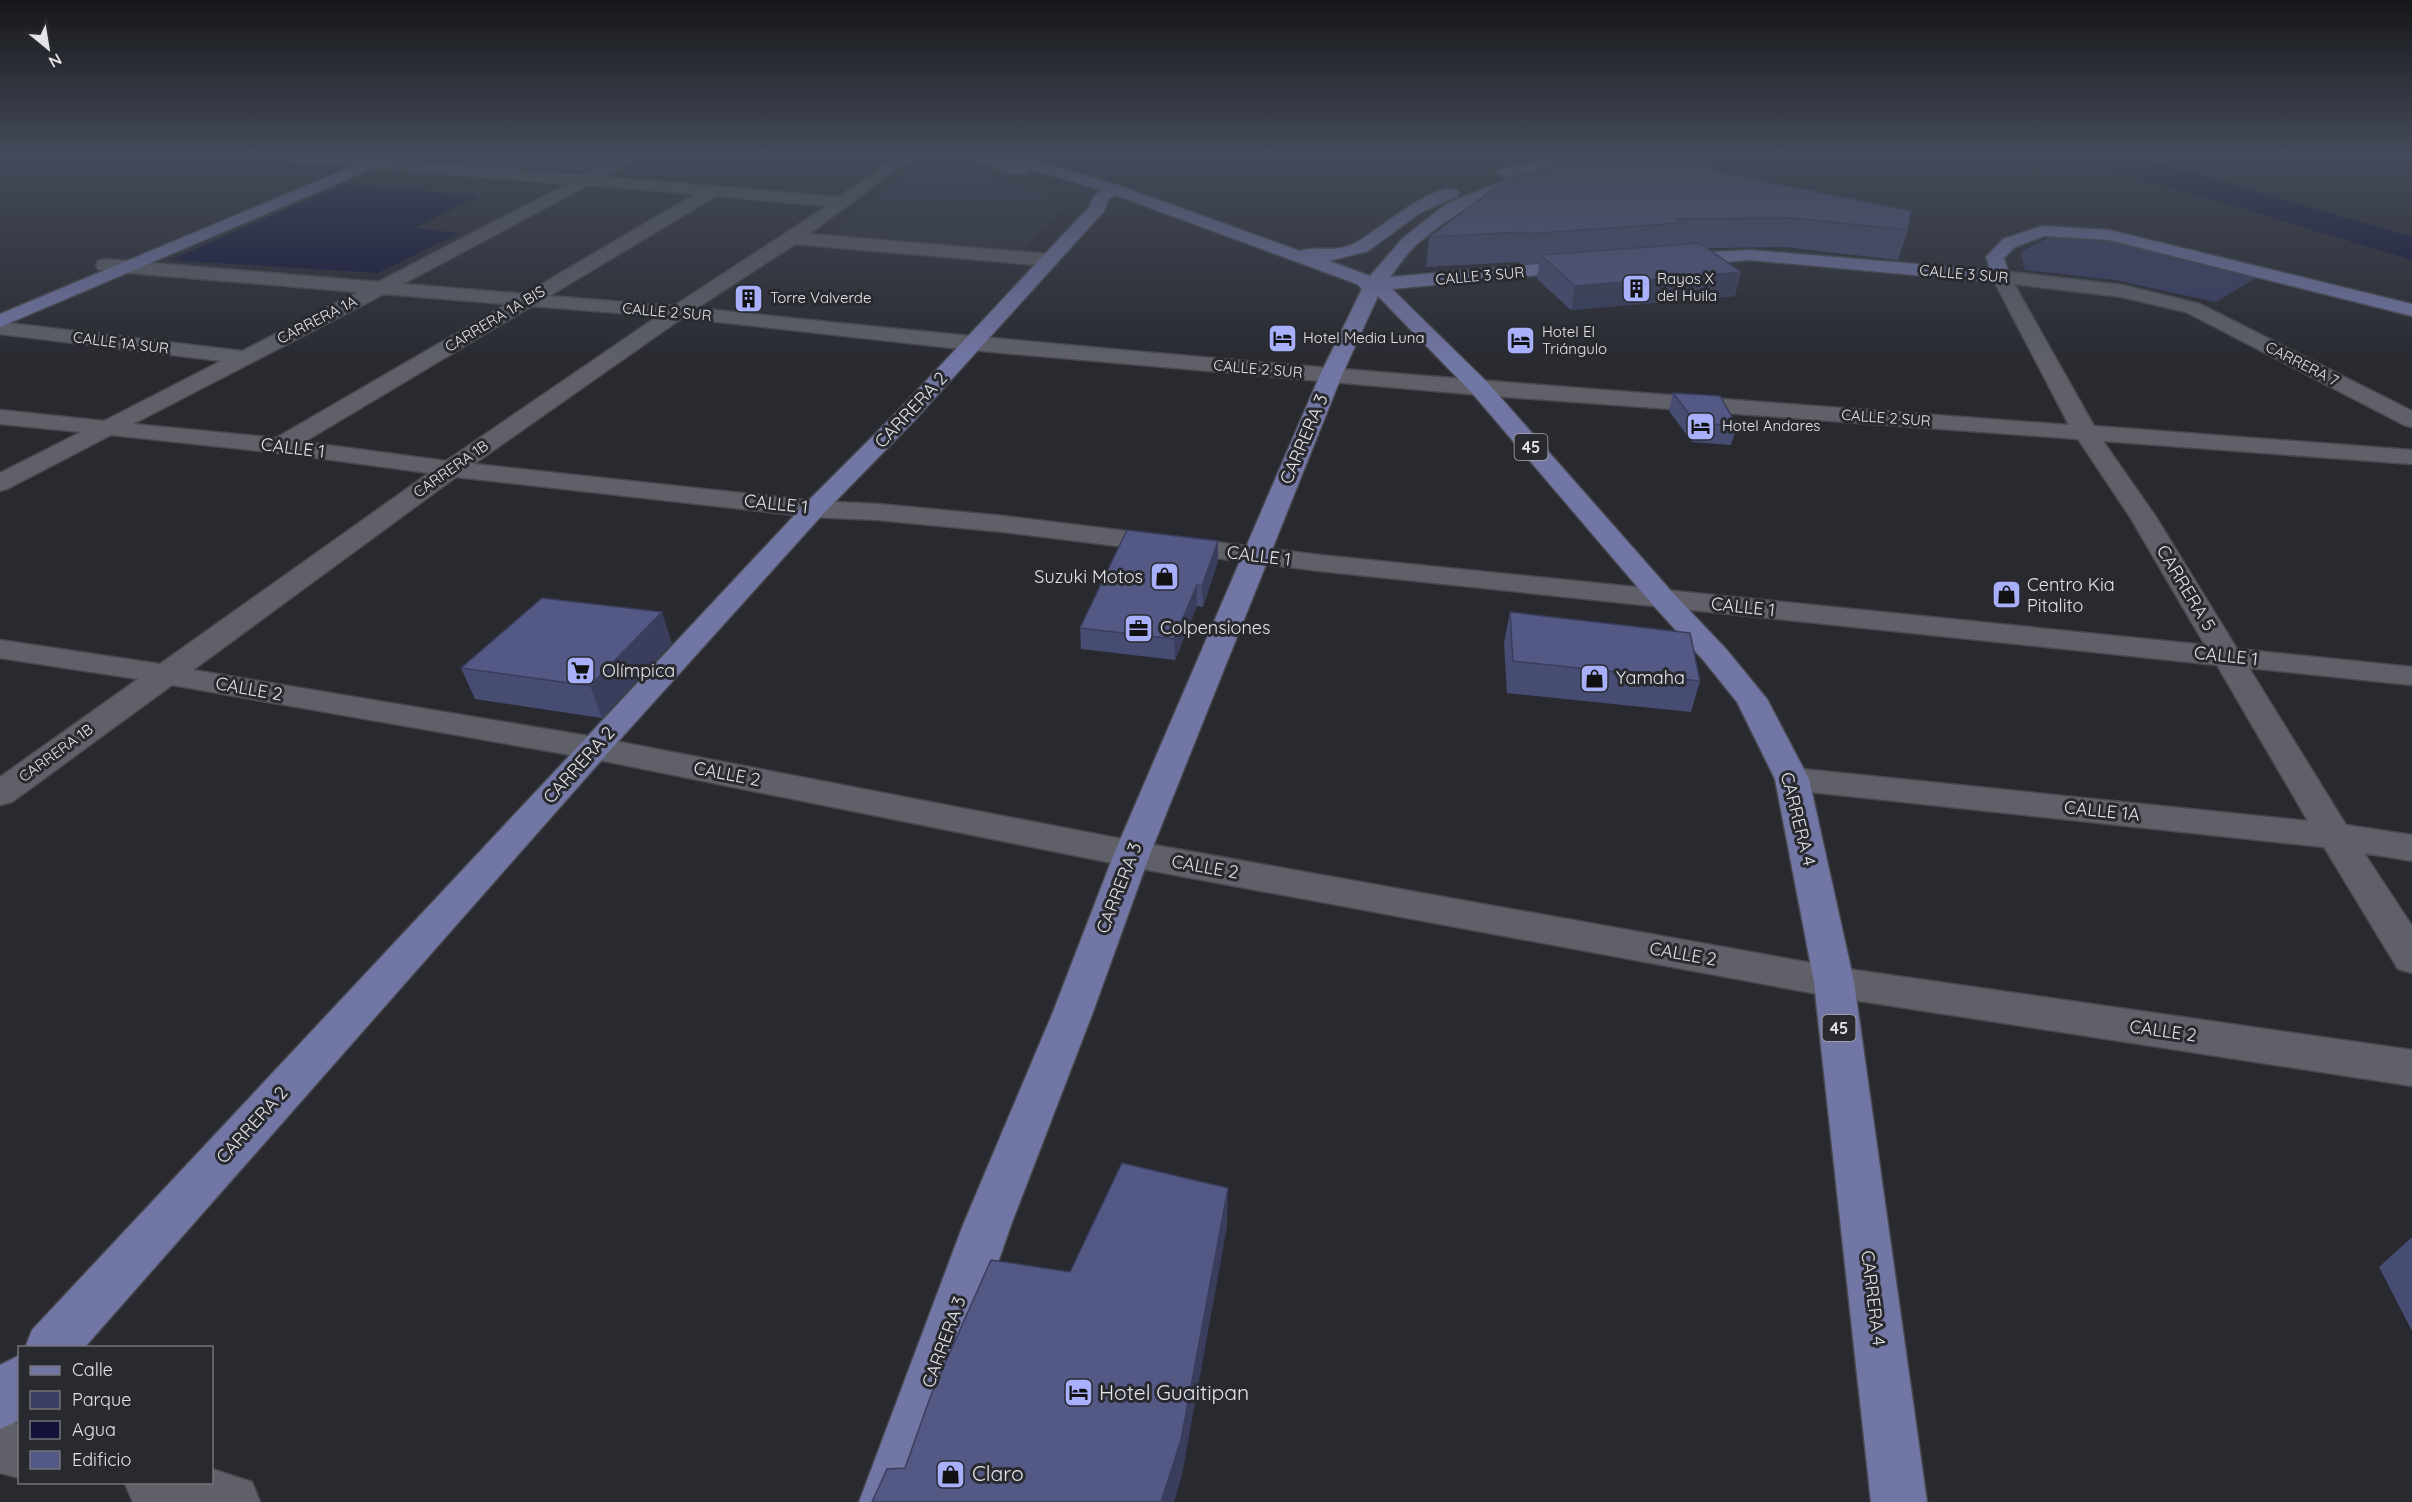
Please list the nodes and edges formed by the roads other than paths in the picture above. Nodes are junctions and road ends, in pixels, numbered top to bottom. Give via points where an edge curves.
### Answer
1 (206, 225) edge
2 (223, 225) edge
3 (502, 225) edge
4 (655, 225) edge
5 (811, 225) edge
6 (1082, 225) edge
7 (1192, 225) edge
8 (1204, 225) edge
9 (1392, 225) edge
10 (1430, 225) edge
11 (792, 238) junction
12 (1362, 247) junction
13 (1276, 249) junction
14 (1049, 261) junction
15 (1656, 261) edge
16 (105, 265) junction
17 (1598, 265) edge
18 (129, 267) junction
19 (2001, 278) junction
20 (1374, 284) junction
21 (384, 286) junction
22 (527, 300) junction
23 (2193, 308) joint
24 (0, 310) edge
25 (2412, 310) edge
26 (678, 312) junction
27 (0, 321) edge
28 (0, 328) edge
29 (971, 344) junction
30 (242, 357) junction
31 (1331, 375) junction
32 (1480, 388) junction
33 (0, 417) edge
34 (2412, 420) edge
35 (106, 429) junction
36 (2085, 432) junction
37 (280, 446) junction
38 (2412, 457) edge
39 (451, 469) junction
40 (0, 483) edge
41 (814, 509) junction
42 (1254, 556) junction
43 (1662, 598) junction
44 (0, 649) edge
45 (2226, 657) junction
46 (164, 674) junction
47 (2412, 676) edge
48 (594, 748) junction
49 (1792, 779) junction
50 (0, 794) edge
51 (2335, 836) junction
52 (2412, 848) edge
53 (1132, 854) junction
54 (2412, 958) edge
55 (1834, 982) junction
56 (2412, 1068) edge
57 (51, 1346) edge
58 (18, 1383) edge
59 (0, 1403) edge
60 (0, 1446) edge
61 (18, 1450) edge
62 (159, 1484) edge
63 (232, 1502) edge
64 (887, 1502) edge
65 (1899, 1502) edge

1 - 16 main road
2 - 18 main road
3 - 21 street, CARRERA 1A
4 - 22 street, CARRERA 1A BIS
5 - 11 street, CARRERA 1B
6 - 14 main road, CARRERA 2
7 - 20 main road via 1339,281
8 - 13 main road
9 - 12 main road
10 - 20 main road, CARRERA 3 via 1409,242
11 - 14 street
11 - 26 street, CARRERA 1B
12 - 13 main road via 1332,256
12 - 20 main road
13 - 20 main road, 45
14 - 29 main road, CARRERA 2
15 - 19 main road, CALLE 3 SUR via 1750,255
16 - 18 street, CALLE 2 SUR
16 - 24 main road
17 - 20 main road, CALLE 3 SUR
18 - 21 street, CALLE 2 SUR
18 - 27 main road
19 - 23 street, CALLE 3 SUR via 2118,289
19 - 25 main road via 1995,257 2009,243 2042,231 2109,235
19 - 36 street, CARRERA 5
20 - 31 main road, CARRERA 3
20 - 32 main road, CARRERA 4 / 45 via 1395,300
21 - 22 street, CALLE 2 SUR
21 - 30 street, CARRERA 1A
22 - 26 street, CALLE 2 SUR
22 - 37 street, CARRERA 1A BIS
23 - 34 street, CARRERA 7
26 - 29 street, CALLE 2 SUR
26 - 39 street, CARRERA 1B
28 - 30 street, CALLE 1A SUR
29 - 31 street, CALLE 2 SUR
29 - 41 main road, CARRERA 2
30 - 35 street, CARRERA 1A
31 - 32 street, CALLE 2 SUR
31 - 42 main road, CARRERA 3
32 - 36 street, CALLE 2 SUR
32 - 43 main road, CARRERA 4 / 45
33 - 35 street, CALLE 1
35 - 37 street, CALLE 1
35 - 40 street, CARRERA 1A
36 - 38 street, CALLE 2 SUR
36 - 45 street, CARRERA 5 via 2143,517
37 - 39 street, CALLE 1
39 - 41 street, CALLE 1
39 - 46 street, CARRERA 1B
41 - 42 street, CALLE 1 via 871,510 995,523
41 - 48 main road, CARRERA 2
42 - 43 street, CALLE 1
42 - 53 main road, CARRERA 3
43 - 45 street, CALLE 1
43 - 49 main road, CARRERA 4 / 45 via 1751,699
44 - 46 street, CALLE 2
45 - 47 street, CALLE 1
45 - 51 street, CARRERA 5
46 - 48 street, CALLE 2
46 - 50 street, CARRERA 1B
48 - 53 street, CALLE 2
48 - 57 main road, CARRERA 2
49 - 51 street, CALLE 1A
49 - 55 main road, CARRERA 4 / 45
51 - 52 street, CALLE 1A
51 - 54 street, CARRERA 5
53 - 55 street, CALLE 2
53 - 64 main road, CARRERA 3 via 987,1225
55 - 56 street, CALLE 2
55 - 65 main road, CARRERA 4 / 45
58 - 59 main road
60 - 61 street
62 - 63 street

